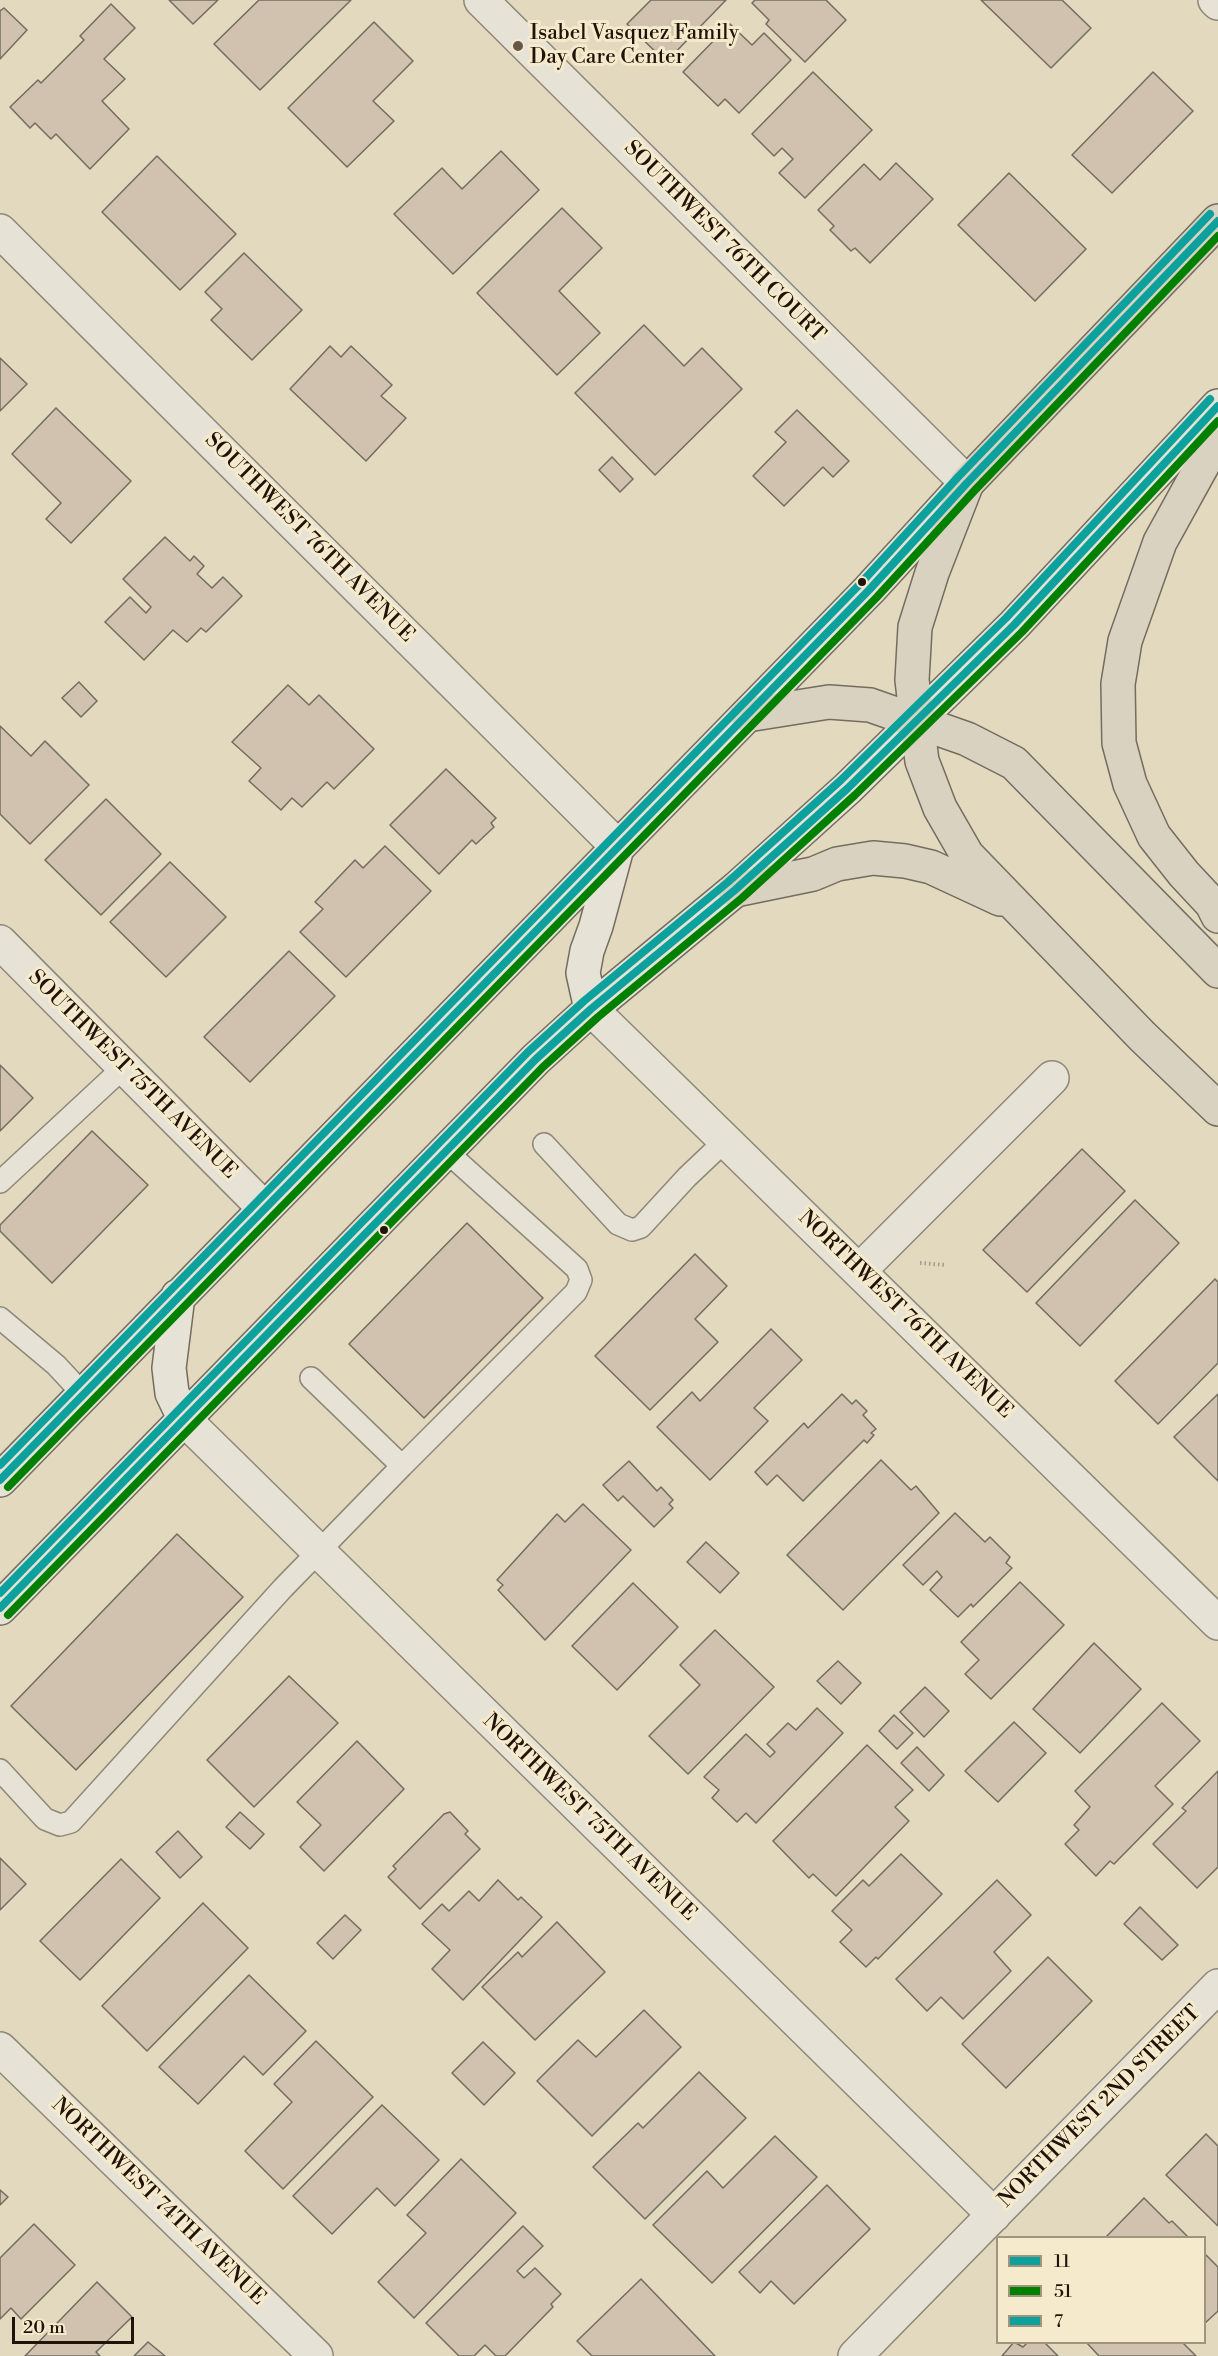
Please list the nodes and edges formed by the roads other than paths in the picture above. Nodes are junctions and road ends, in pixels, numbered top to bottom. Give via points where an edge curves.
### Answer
1 (482, 0) edge
2 (1218, 221) edge
3 (0, 231) edge
4 (1218, 406) edge
5 (1218, 437) edge
6 (968, 483) junction
7 (747, 715) junction
8 (917, 722) junction
9 (617, 846) junction
10 (735, 890) junction
11 (1017, 907) junction
12 (1218, 916) edge
13 (0, 942) edge
14 (1218, 971) edge
15 (591, 1009) junction
16 (124, 1067) junction
17 (1052, 1078) dead end
18 (1218, 1109) edge
19 (726, 1140) junction
20 (544, 1144) dead end
21 (447, 1152) junction
22 (0, 1182) edge
23 (264, 1208) junction
24 (860, 1270) junction
25 (178, 1296) junction
26 (0, 1318) edge
27 (311, 1378) dead end
28 (83, 1394) junction
29 (185, 1420) junction
30 (402, 1466) junction
31 (0, 1480) edge
32 (317, 1551) junction
33 (0, 1608) edge
34 (1218, 1623) edge
35 (0, 1770) edge
36 (1218, 1986) edge
37 (0, 2049) edge
38 (994, 2215) junction
39 (316, 2356) edge
40 (855, 2356) edge

1 - 6 street, SOUTHWEST 76TH COURT
2 - 6 main road
3 - 9 street, SOUTHWEST 76TH AVENUE
4 - 8 street via 1014,625
5 - 12 main road via 1160,542 1140,594 1125,641 1118,684 1118,717 1119,743 1130,784 1154,836
6 - 7 street
6 - 8 main road via 915,627 912,680
7 - 8 main road via 829,702 870,705
7 - 9 street
8 - 10 street
8 - 11 main road via 922,760 939,808 967,855
8 - 14 main road via 967,739 1014,763
9 - 15 street via 586,951 583,973
9 - 23 street
10 - 11 main road via 873,858 931,867
10 - 15 street
11 - 18 main road
13 - 16 street, SOUTHWEST 75TH AVENUE
15 - 19 street, NORTHWEST 76TH AVENUE
15 - 21 street via 536,1059
16 - 22 lane
16 - 23 street, SOUTHWEST 75TH AVENUE
17 - 24 street
19 - 20 lane via 641,1227 632,1230 618,1224
19 - 24 street, NORTHWEST 76TH AVENUE
21 - 29 street
21 - 30 lane via 577,1269 581,1280 576,1292
23 - 25 street
24 - 34 street, NORTHWEST 76TH AVENUE
25 - 28 street
25 - 29 street, NORTHWEST 75TH AVENUE via 170,1368 172,1393
26 - 28 lane via 56,1365
27 - 30 lane
28 - 31 street
29 - 32 street, NORTHWEST 75TH AVENUE
29 - 33 street
30 - 32 lane
32 - 35 lane via 71,1822 60,1825 45,1819
32 - 38 street, NORTHWEST 75TH AVENUE
36 - 38 street, NORTHWEST 2ND STREET
37 - 39 street, NORTHWEST 74TH AVENUE
38 - 40 street, NORTHWEST 2ND STREET

